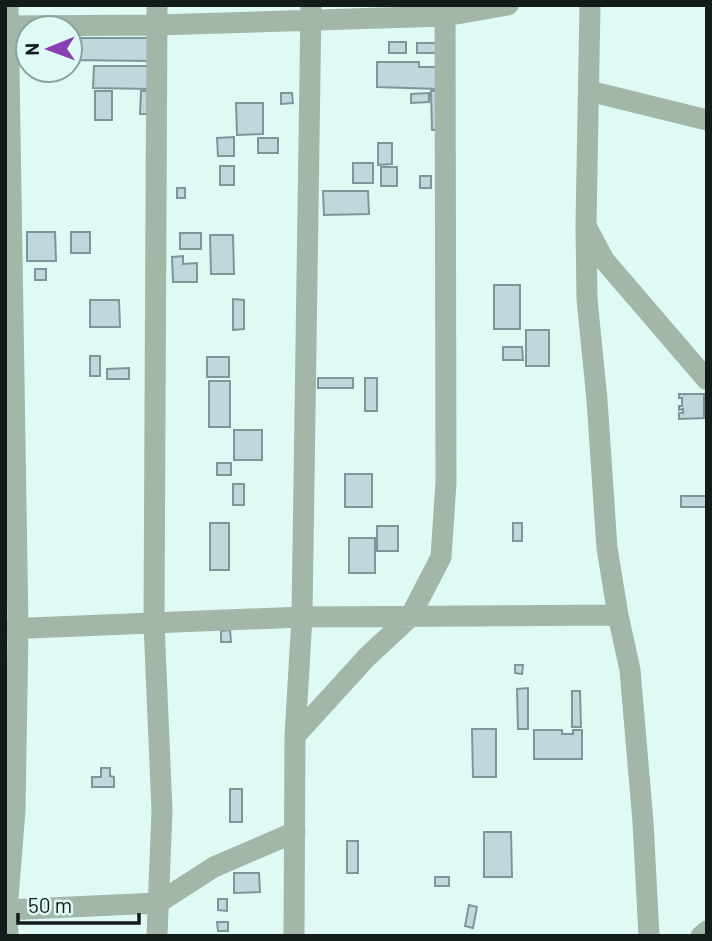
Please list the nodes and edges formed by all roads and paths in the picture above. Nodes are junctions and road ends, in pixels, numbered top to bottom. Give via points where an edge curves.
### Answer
1 (508, 5) edge
2 (590, 5) edge
3 (445, 10) edge
4 (311, 12) edge
5 (157, 15) edge
6 (7, 19) edge
7 (589, 91) junction
8 (707, 120) edge
9 (586, 225) junction
10 (707, 380) edge
11 (618, 615) junction
12 (302, 617) junction
13 (410, 617) junction
14 (154, 623) junction
15 (12, 629) edge
16 (295, 736) junction
17 (295, 832) junction
18 (158, 903) junction
19 (6, 910) edge
20 (707, 931) edge
21 (8, 936) edge
22 (157, 936) edge
23 (294, 936) edge
24 (649, 936) edge
25 (701, 936) edge

1 - 3 street
2 - 7 street
3 - 4 street
3 - 13 street via 446,406 441,557
4 - 5 street
4 - 12 street
5 - 6 street
5 - 14 street
6 - 15 street
7 - 8 street
7 - 9 street
9 - 10 street via 604,260
9 - 11 street via 587,299 607,548
11 - 13 street
11 - 24 street via 631,670
12 - 13 street
12 - 14 street
12 - 16 street
13 - 16 street
14 - 15 street
14 - 18 street via 162,811
15 - 19 street via 15,811
16 - 17 street
17 - 18 street via 214,867
17 - 23 street
18 - 19 street
18 - 22 street
19 - 21 street
20 - 25 street

